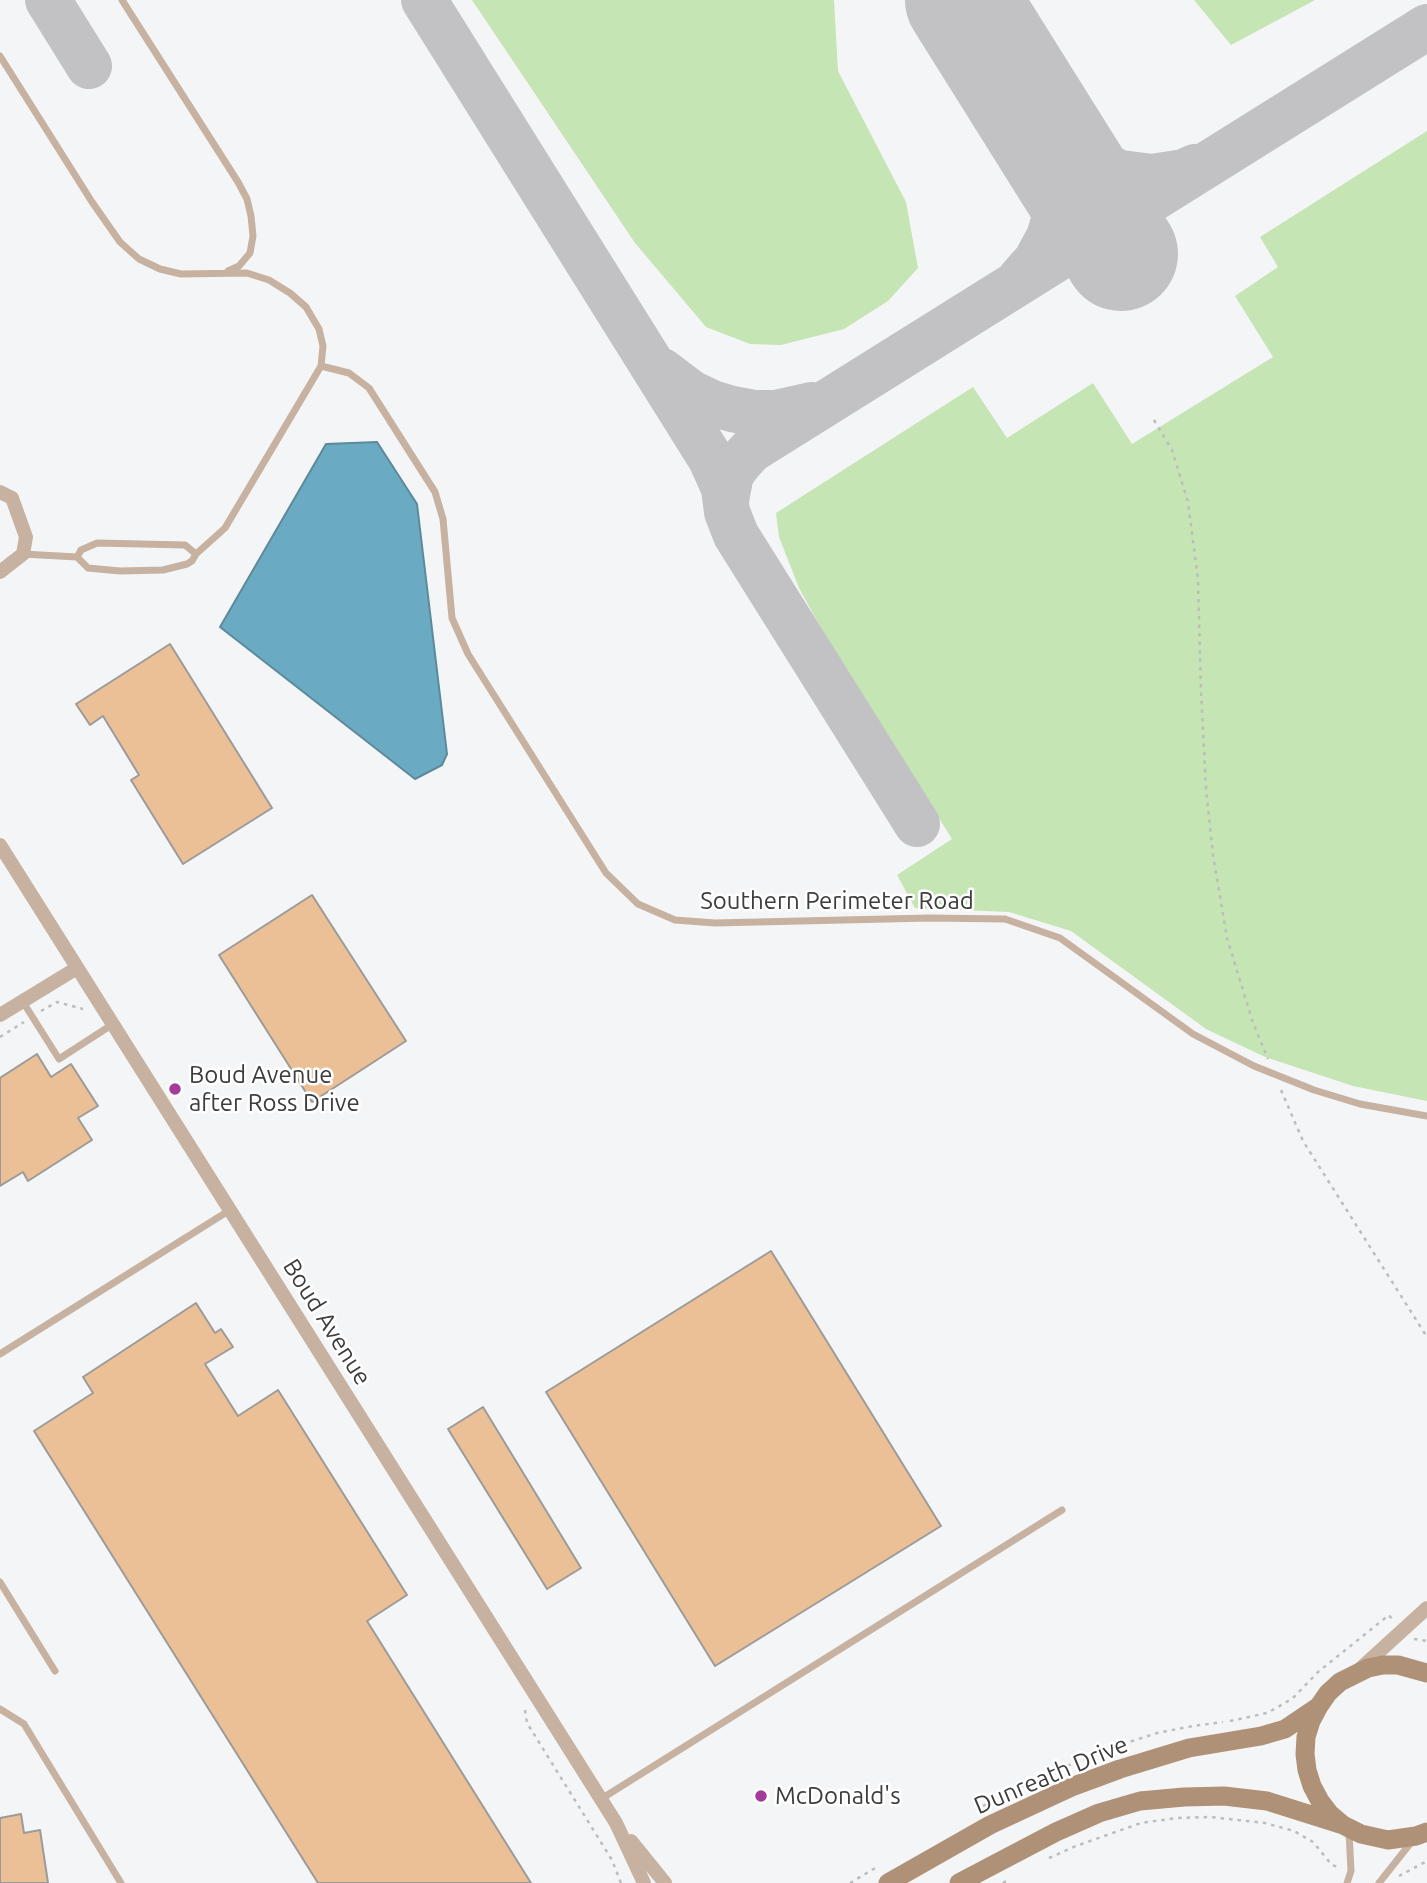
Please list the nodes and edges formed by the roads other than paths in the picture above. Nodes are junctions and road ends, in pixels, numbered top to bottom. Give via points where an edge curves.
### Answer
1 (122, 0) edge
2 (0, 57) edge
3 (224, 272) junction
4 (321, 366) junction
5 (0, 492) edge
6 (23, 554) junction
7 (196, 554) junction
8 (77, 557) junction
9 (0, 572) edge
10 (0, 845) edge
11 (77, 968) junction
12 (23, 1001) junction
13 (0, 1015) edge
14 (106, 1028) junction
15 (1427, 1116) edge
16 (230, 1210) junction
17 (0, 1354) edge
18 (1062, 1510) dead end
19 (0, 1582) edge
20 (1427, 1608) edge
21 (55, 1671) dead end
22 (1427, 1673) edge
23 (1354, 1674) junction
24 (1319, 1706) junction
25 (0, 1709) edge
26 (601, 1799) junction
27 (617, 1823) junction
28 (1346, 1826) junction
29 (1421, 1834) edge
30 (121, 1883) edge
31 (644, 1883) edge
32 (665, 1883) edge
33 (888, 1883) edge
34 (958, 1883) edge
35 (1347, 1883) edge
36 (1379, 1883) edge

1 - 3 lane via 247,199 253,236 250,253 239,266
2 - 3 lane via 120,242 160,269 199,275
3 - 4 lane via 269,280 306,307 319,329
4 - 7 lane via 225,527
4 - 15 lane, Southern Perimeter Road via 349,373 369,388 435,492 443,519 452,618 468,654 606,873 638,904 675,920 715,923 1005,919 1060,938 1193,1034 1254,1066 1360,1104
5 - 6 street via 12,498 26,537
6 - 8 lane
6 - 9 street
7 - 8 lane via 176,544 97,543
7 - 8 lane via 178,567 131,571 88,568
10 - 11 street, Boud Avenue
11 - 12 street
11 - 14 street, Boud Avenue
12 - 13 street
12 - 14 lane via 59,1059
14 - 16 street, Boud Avenue
16 - 17 lane
16 - 26 street, Boud Avenue
18 - 26 lane
19 - 21 lane
20 - 23 street
22 - 23 main road via 1391,1665
23 - 24 main road via 1340,1682
24 - 28 main road via 1306,1737 1307,1770 1320,1801
24 - 33 main road, Dunreath Drive via 1284,1729 1261,1737 1189,1748 1074,1786 990,1825
25 - 30 lane via 24,1724
26 - 27 street, Boud Avenue
27 - 31 street, Boud Avenue
27 - 32 street, Boud Avenue
28 - 29 main road via 1388,1840
28 - 34 main road via 1267,1801 1224,1796 1140,1801 1056,1832
28 - 35 lane via 1351,1871
29 - 36 lane

